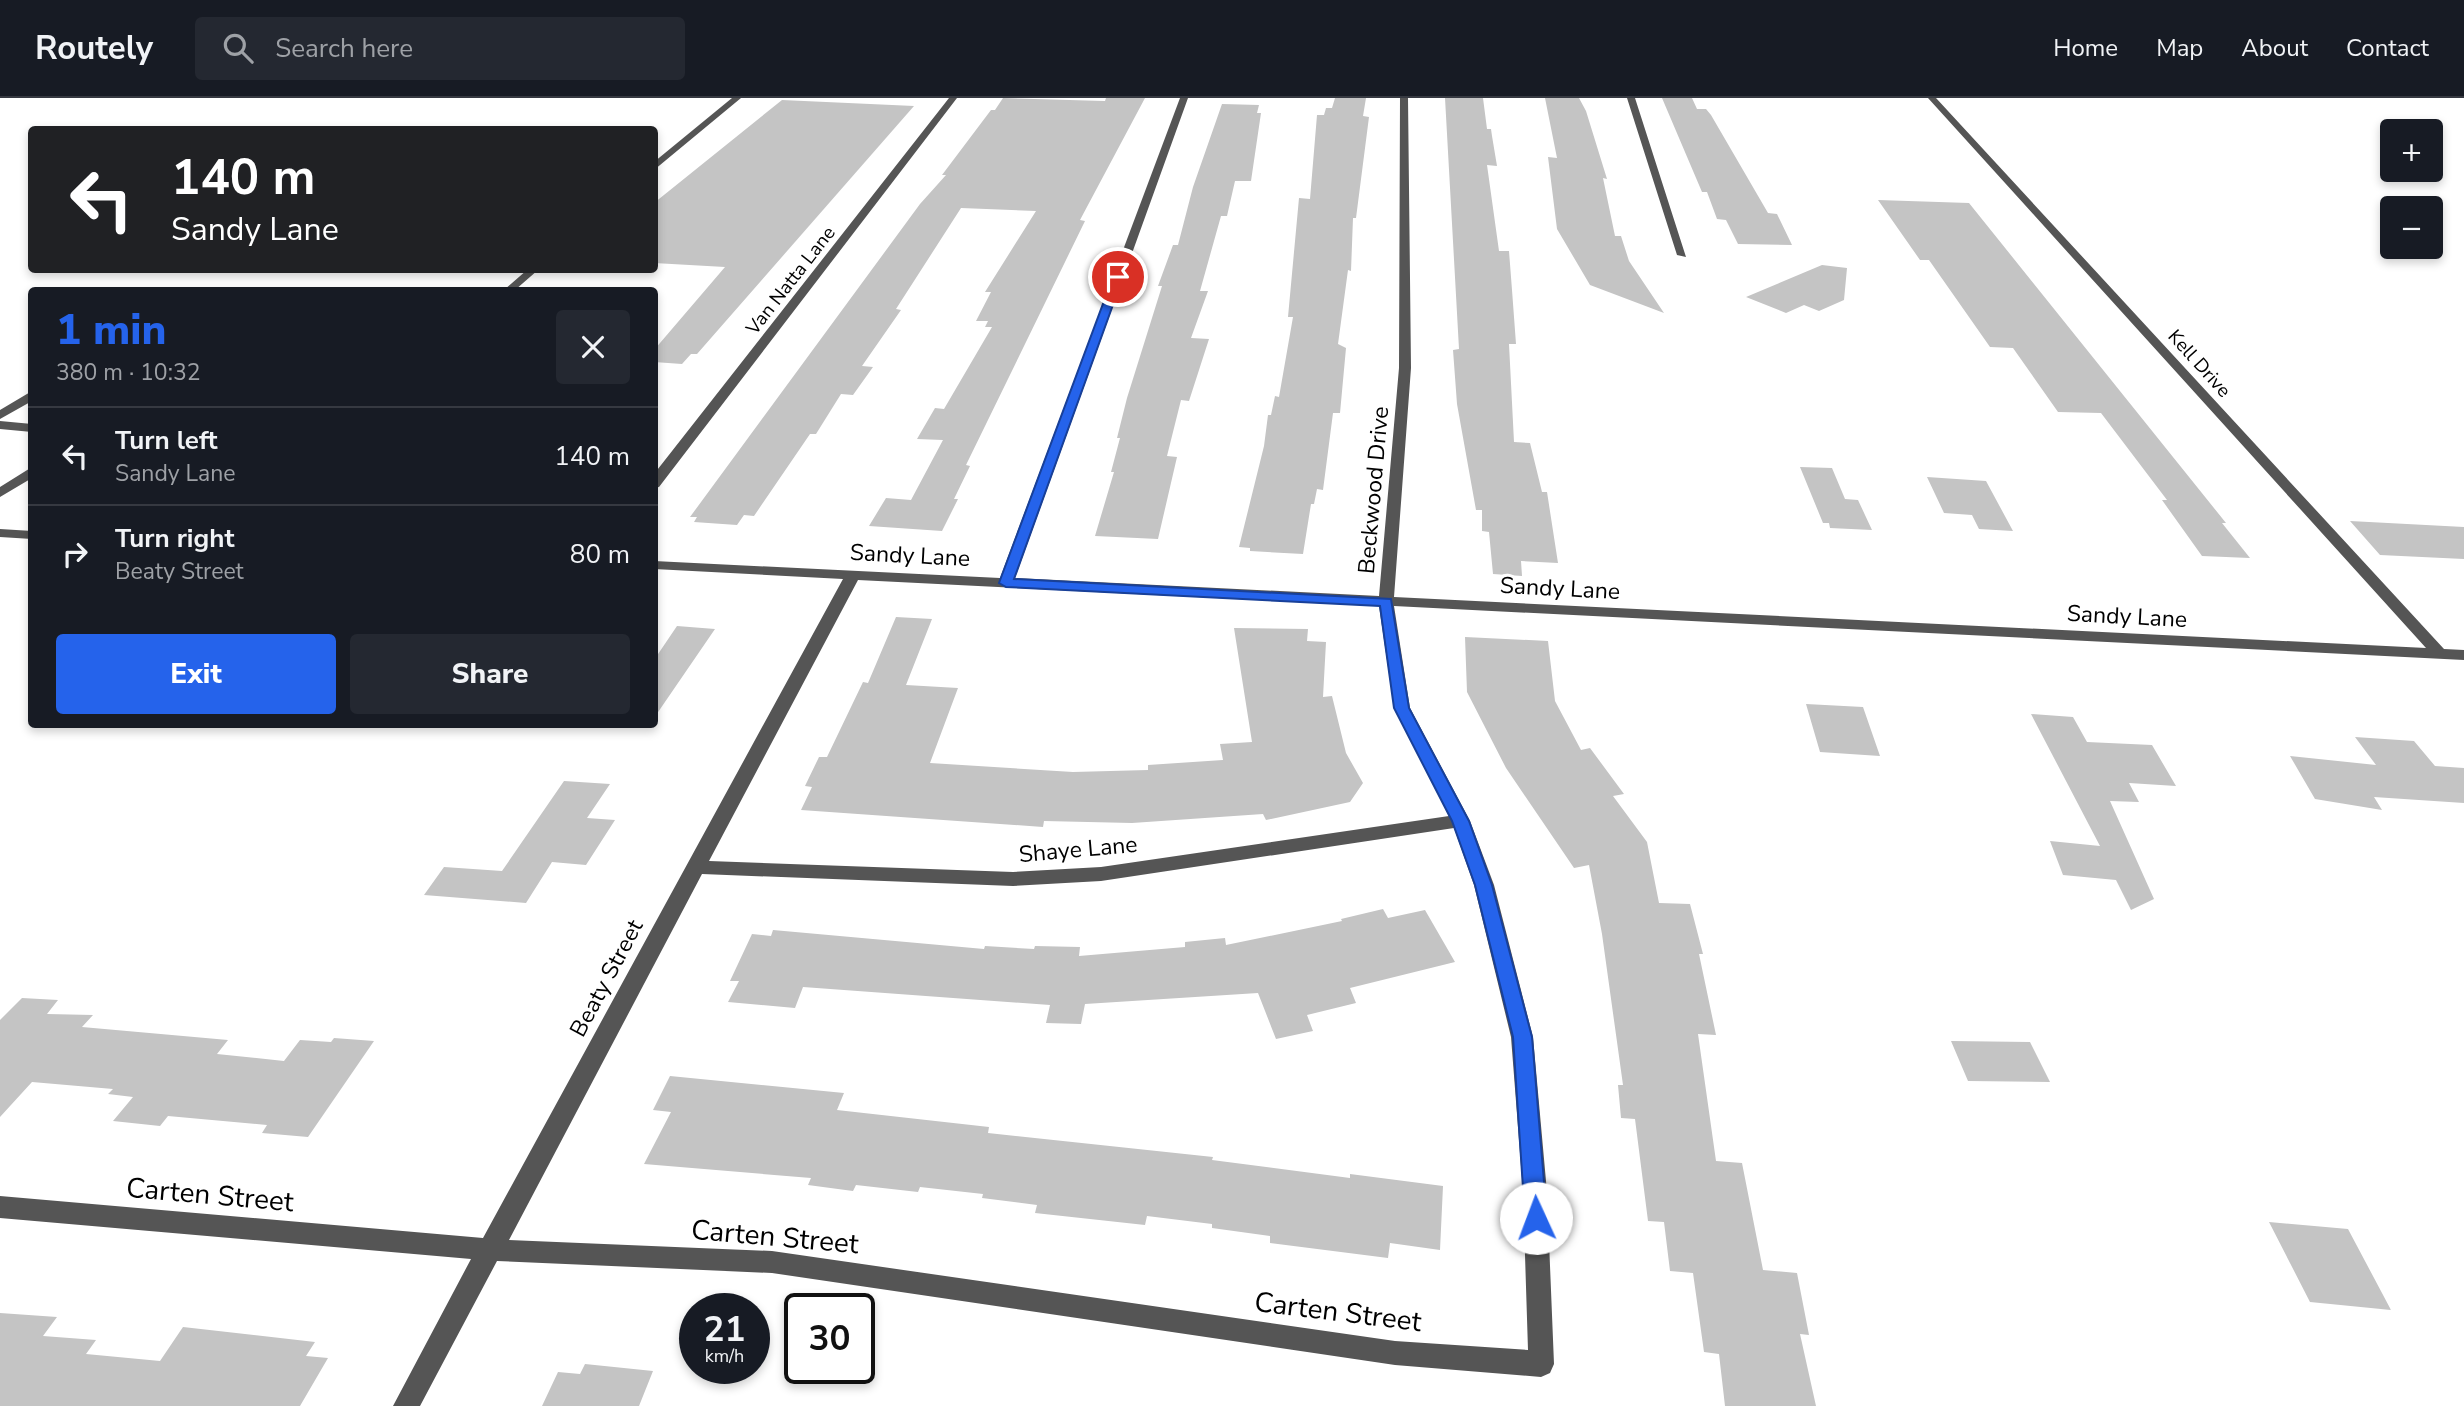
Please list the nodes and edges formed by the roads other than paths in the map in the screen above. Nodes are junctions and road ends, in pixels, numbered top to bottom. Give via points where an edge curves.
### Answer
1 (737, 98) edge
2 (953, 98) edge
3 (1184, 98) edge
4 (1404, 98) edge
5 (1631, 98) edge
6 (1932, 98) edge
7 (658, 164) edge
8 (1682, 255) dead end
9 (529, 273) edge
10 (513, 287) edge
11 (28, 398) edge
12 (0, 415) edge
13 (0, 425) edge
14 (28, 428) edge
15 (28, 474) edge
16 (658, 479) edge
17 (0, 493) edge
18 (0, 533) edge
19 (28, 535) edge
20 (658, 565) edge
21 (853, 575) junction
22 (1006, 583) junction
23 (1387, 602) junction
24 (2440, 654) junction
25 (2464, 655) edge
26 (1461, 821) junction
27 (696, 867) junction
28 (0, 1207) edge
29 (490, 1250) junction
30 (1541, 1364) joint
31 (407, 1406) edge

1 - 7 street
2 - 16 street, Van Natta Lane
3 - 22 street
4 - 23 street, Beckwood Drive via 1405,368
5 - 8 street
6 - 24 street, Kell Drive
9 - 10 street
11 - 12 street
13 - 14 street
15 - 17 street
18 - 19 street
20 - 21 street, Sandy Lane
21 - 22 street, Sandy Lane
21 - 27 street, Beaty Street
22 - 23 street, Sandy Lane
23 - 24 street, Sandy Lane
23 - 26 street, Beckwood Drive via 1402,708
24 - 25 street, Sandy Lane
26 - 27 street, Shaye Lane via 1101,874 1013,879
26 - 30 street, Beckwood Drive via 1484,885 1522,1037 1535,1192
27 - 29 street, Beaty Street
28 - 29 street, Carten Street
29 - 30 street, Carten Street via 772,1262 1395,1353
29 - 31 street, Beaty Street

